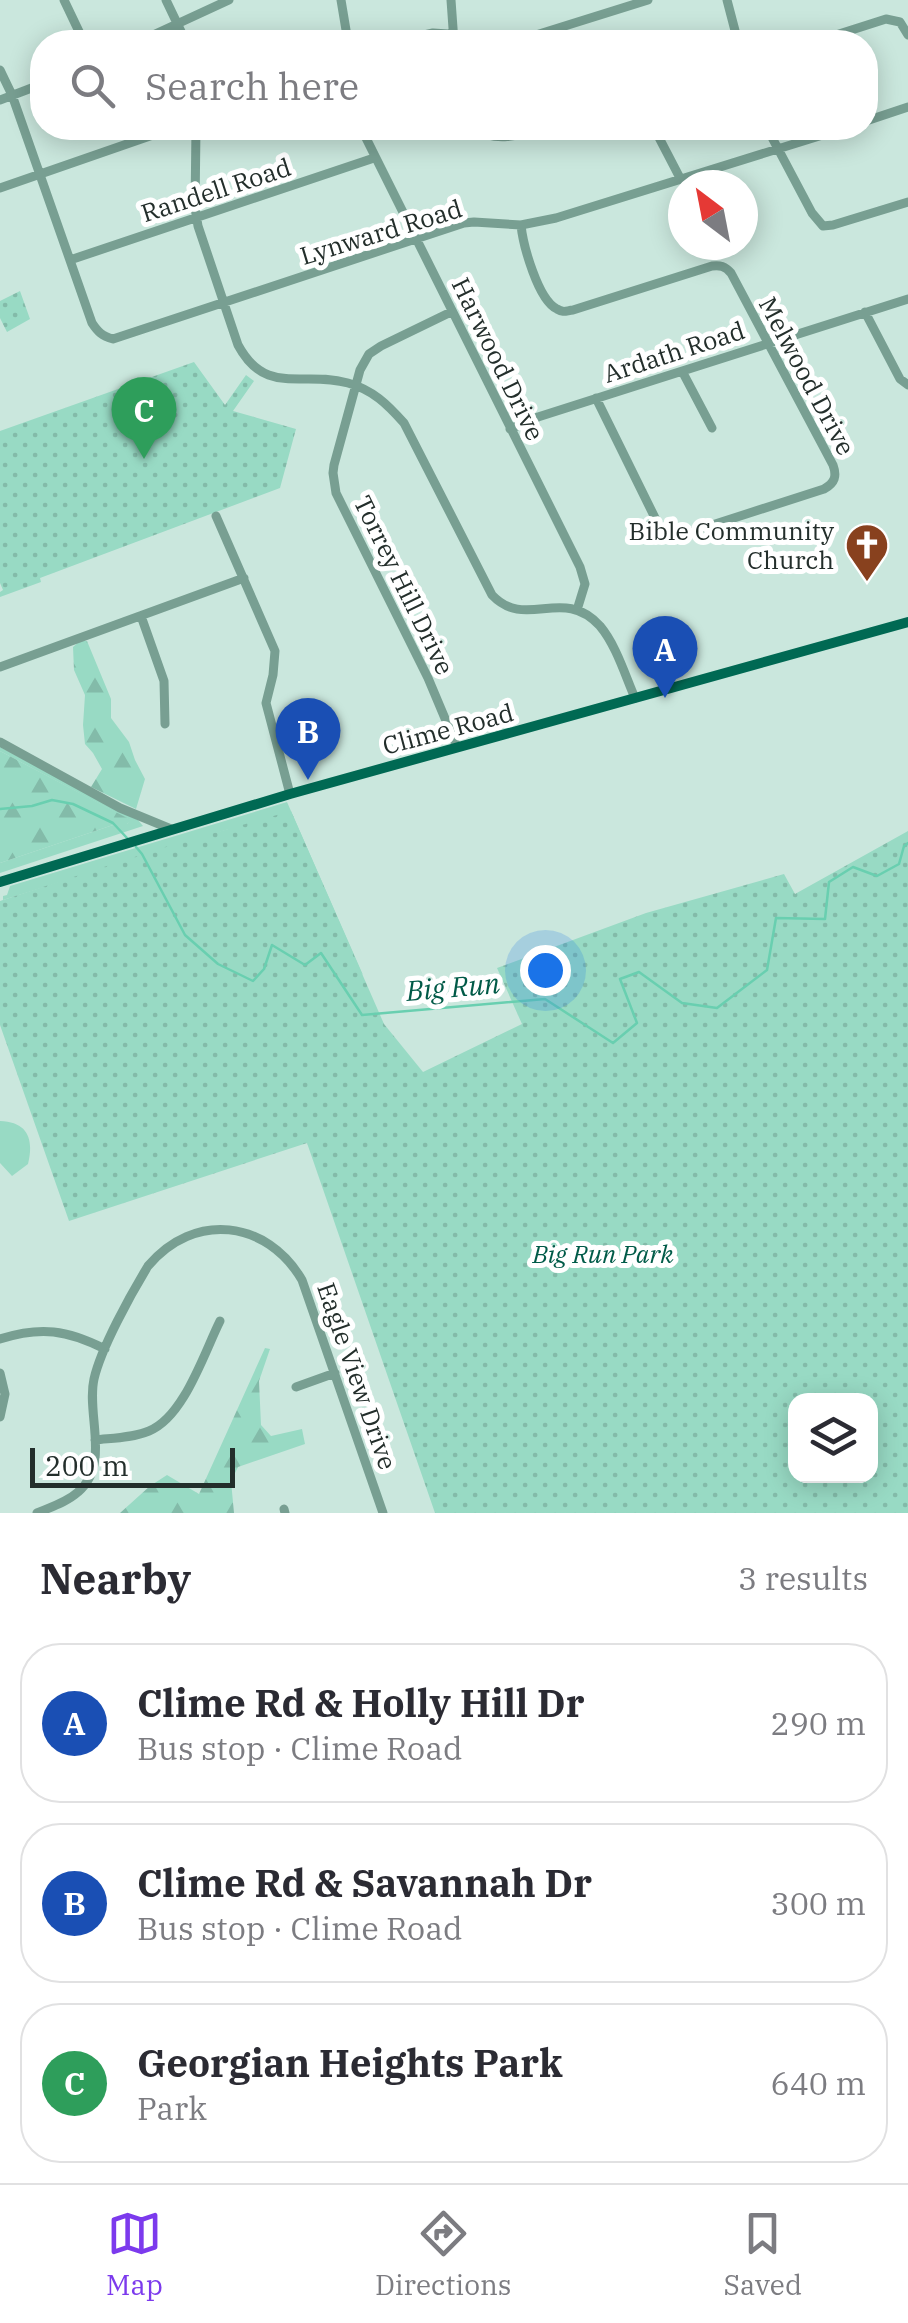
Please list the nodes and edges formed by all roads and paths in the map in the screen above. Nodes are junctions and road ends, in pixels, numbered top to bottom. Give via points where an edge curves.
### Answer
1 (64, 0) edge
2 (166, 0) edge
3 (229, 0) edge
4 (341, 0) edge
5 (451, 0) edge
6 (648, 0) edge
7 (727, 0) edge
8 (177, 24) junction
9 (78, 30) edge
10 (164, 30) edge
11 (180, 30) edge
12 (346, 30) edge
13 (453, 30) edge
14 (552, 30) edge
15 (735, 30) edge
16 (852, 30) edge
17 (908, 35) edge
18 (0, 70) edge
19 (30, 89) edge
20 (12, 96) junction
21 (0, 100) edge
22 (908, 108) edge
23 (878, 117) edge
24 (138, 140) edge
25 (196, 140) edge
26 (366, 140) edge
27 (660, 140) edge
28 (773, 140) edge
29 (804, 140) edge
30 (777, 148) junction
31 (374, 158) junction
32 (676, 170) edge
33 (706, 170) edge
34 (40, 174) junction
35 (668, 182) edge
36 (0, 188) edge
37 (908, 202) edge
38 (197, 217) junction
39 (521, 226) junction
40 (416, 240) junction
41 (70, 260) junction
42 (908, 299) edge
43 (224, 304) junction
44 (451, 312) junction
45 (865, 312) junction
46 (768, 343) junction
47 (682, 370) junction
48 (908, 385) edge
49 (356, 386) junction
50 (596, 398) junction
51 (712, 428) dead end
52 (510, 429) junction
53 (216, 516) dead end
54 (244, 578) junction
55 (577, 610) junction
56 (141, 616) junction
57 (908, 622) edge
58 (0, 666) edge
59 (635, 698) junction
60 (165, 724) dead end
61 (0, 742) edge
62 (457, 748) junction
63 (290, 794) junction
64 (171, 828) junction
65 (0, 882) edge
66 (220, 1321) dead end
67 (0, 1339) edge
68 (105, 1349) junction
69 (0, 1373) edge
70 (334, 1373) junction
71 (296, 1387) dead end
72 (0, 1417) edge
73 (95, 1440) junction
74 (37, 1513) edge
75 (383, 1513) edge

1 - 9 street
2 - 8 street
3 - 8 street
4 - 12 street
5 - 13 street
6 - 14 street
7 - 15 street
8 - 10 street
8 - 11 street
16 - 17 street via 886,19 900,22
18 - 20 street
19 - 20 street
20 - 21 street
20 - 34 street
22 - 23 street
24 - 34 street
25 - 38 street
26 - 31 street, Harwood Drive
27 - 32 street
28 - 30 street
29 - 30 street, Lynward Road
30 - 33 street, Lynward Road
30 - 37 street via 823,226
31 - 38 street, Randell Road
31 - 40 street, Harwood Drive
34 - 36 street
34 - 41 street
35 - 39 street, Lynward Road
38 - 41 street, Randell Road
38 - 43 street
39 - 40 street, Lynward Road via 474,222
39 - 46 street, Melwood Drive via 525,254 554,308 566,312 719,265 731,273
40 - 43 street, Lynward Road
40 - 44 street, Harwood Drive
41 - 43 street, Lynward Road via 92,323 104,337 122,338
42 - 45 street, Ardath Road
43 - 49 street via 247,362 263,374
44 - 49 street, Torrey Hill Drive via 369,354
44 - 52 street, Harwood Drive
45 - 46 street, Ardath Road
45 - 48 street
46 - 47 street, Ardath Road
46 - 50 street, Melwood Drive via 835,478 824,489 678,536 660,528
47 - 50 street, Ardath Road
47 - 51 street
49 - 55 street via 384,401 404,423 499,602 515,611
49 - 62 street, Torrey Hill Drive via 333,482
50 - 52 street, Ardath Road
52 - 55 street, Harwood Drive via 580,567 585,584
53 - 54 street
54 - 56 street
54 - 63 street via 275,651 266,704
55 - 59 street via 605,632
56 - 58 street
56 - 60 street via 164,681
57 - 59 main road, Clime Road
59 - 62 main road, Clime Road
61 - 64 street via 120,808
62 - 63 main road, Clime Road
63 - 64 main road, Clime Road
64 - 65 main road, Clime Road
66 - 73 street via 172,1415 145,1433
67 - 68 street via 52,1331
68 - 70 street, Eagle View Drive via 158,1255 189,1236 233,1230 270,1243 296,1270
68 - 73 street via 92,1387
69 - 72 street
70 - 71 street
70 - 75 street, Eagle View Drive
73 - 74 street via 84,1485

